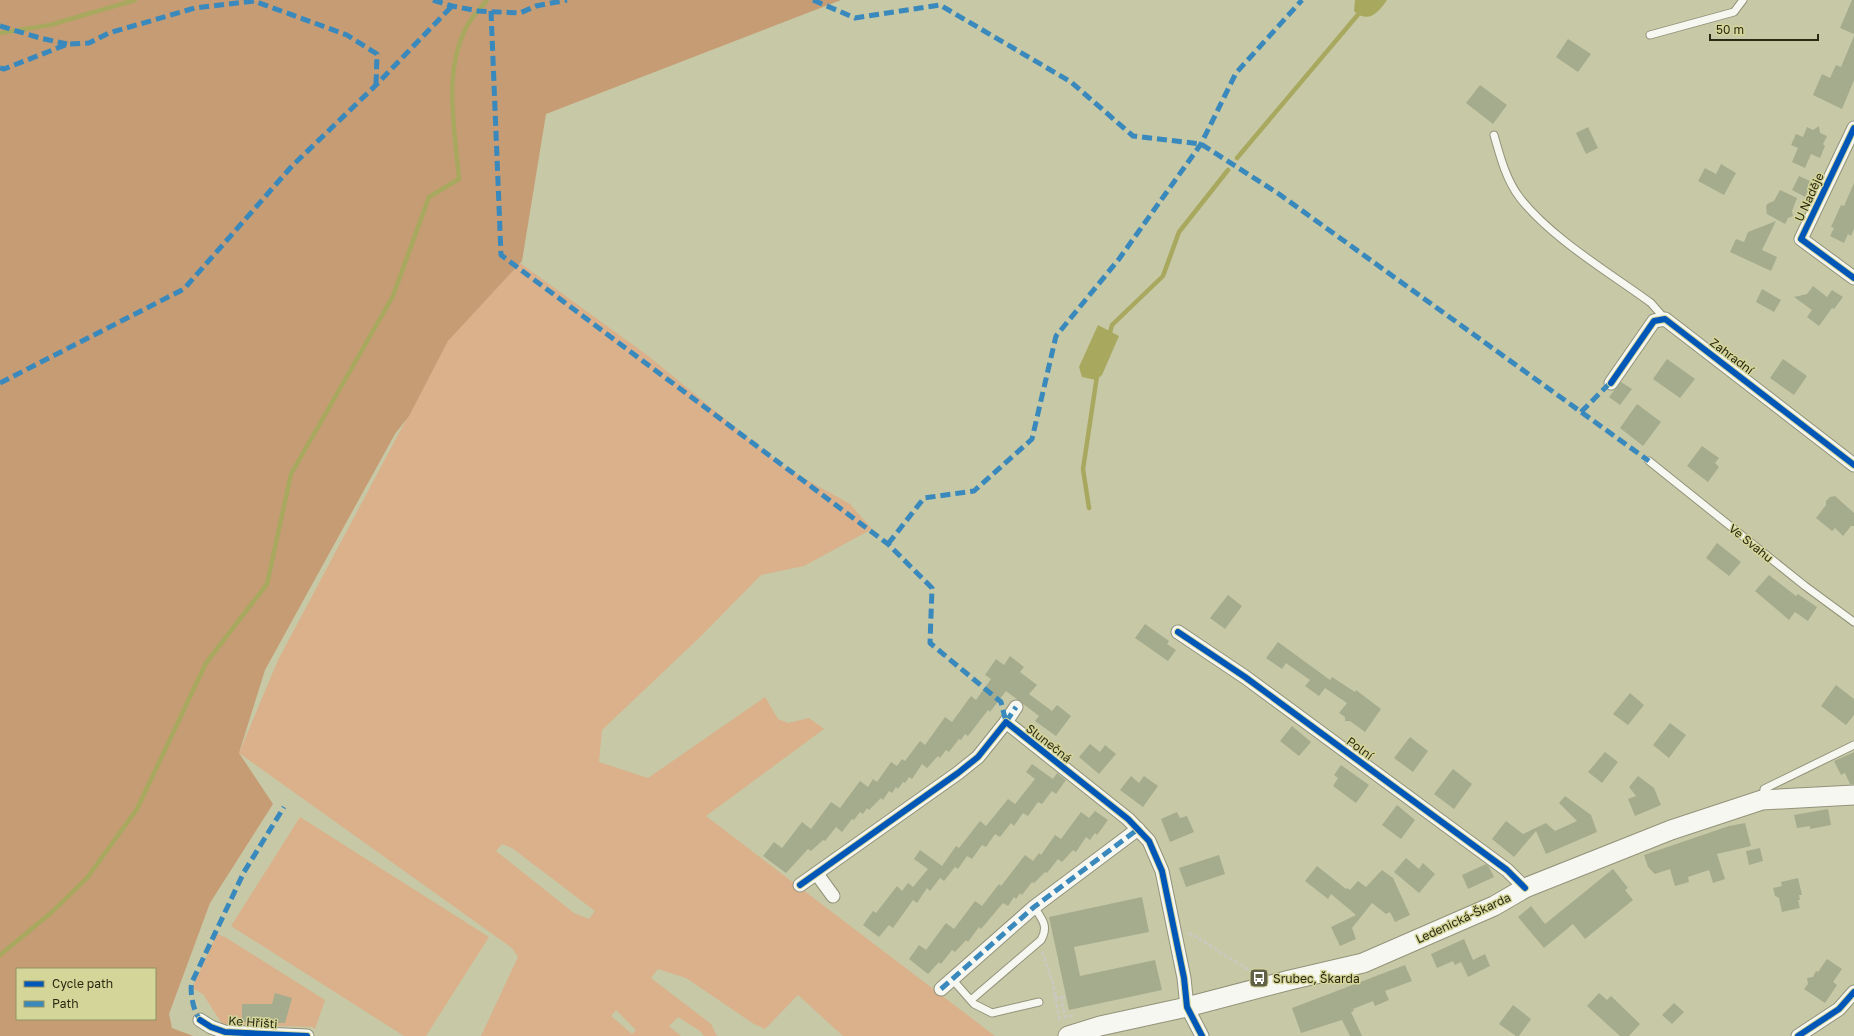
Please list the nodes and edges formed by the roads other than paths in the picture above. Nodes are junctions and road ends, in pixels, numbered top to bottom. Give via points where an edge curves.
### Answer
1 (1744, 0) edge
2 (1650, 35) dead end
3 (1854, 128) edge
4 (1494, 135) dead end
5 (1854, 278) edge
6 (1666, 319) junction
7 (1610, 383) dead end
8 (1649, 461) dead end
9 (1854, 465) edge
10 (1854, 622) edge
11 (1178, 632) dead end
12 (1016, 707) dead end
13 (1006, 722) junction
14 (1854, 745) edge
15 (1854, 795) edge
16 (1762, 800) junction
17 (1138, 829) junction
18 (817, 874) junction
19 (800, 885) dead end
20 (1525, 888) junction
21 (832, 896) dead end
22 (1034, 907) junction
23 (952, 979) junction
24 (941, 989) dead end
25 (1854, 992) edge
26 (971, 1000) junction
27 (1039, 1002) dead end
28 (1187, 1007) junction
29 (200, 1020) dead end
30 (1064, 1028) edge
31 (306, 1036) edge
32 (1202, 1036) edge
33 (1798, 1036) edge

1 - 2 lane via 1734,12
3 - 5 street, U Naděje via 1801,239
4 - 6 lane via 1502,163 1519,197 1543,223 1651,303
6 - 7 street via 1654,321
6 - 9 street, Zahradní
8 - 10 lane, Ve Svahu
11 - 20 street, Polní via 1245,677 1507,870
12 - 13 street
13 - 17 street, Slunečná
13 - 18 street via 978,757
14 - 16 lane via 1764,789
15 - 16 main road, Ledenická-Škarda
16 - 20 main road, Ledenická-Škarda via 1671,830
17 - 22 street
17 - 28 street, Slunečná via 1149,841 1162,871 1184,978
18 - 19 street
18 - 21 street
20 - 28 main road, Ledenická-Škarda via 1494,906 1363,963
22 - 23 street
22 - 26 lane via 1045,923 1046,928 1041,940
23 - 24 street
23 - 26 lane
25 - 33 street via 1839,1009
26 - 27 lane via 992,1013
28 - 30 main road, Ledenická-Škarda via 1100,1026
28 - 32 street
29 - 31 street, Ke Hřišti via 225,1032

